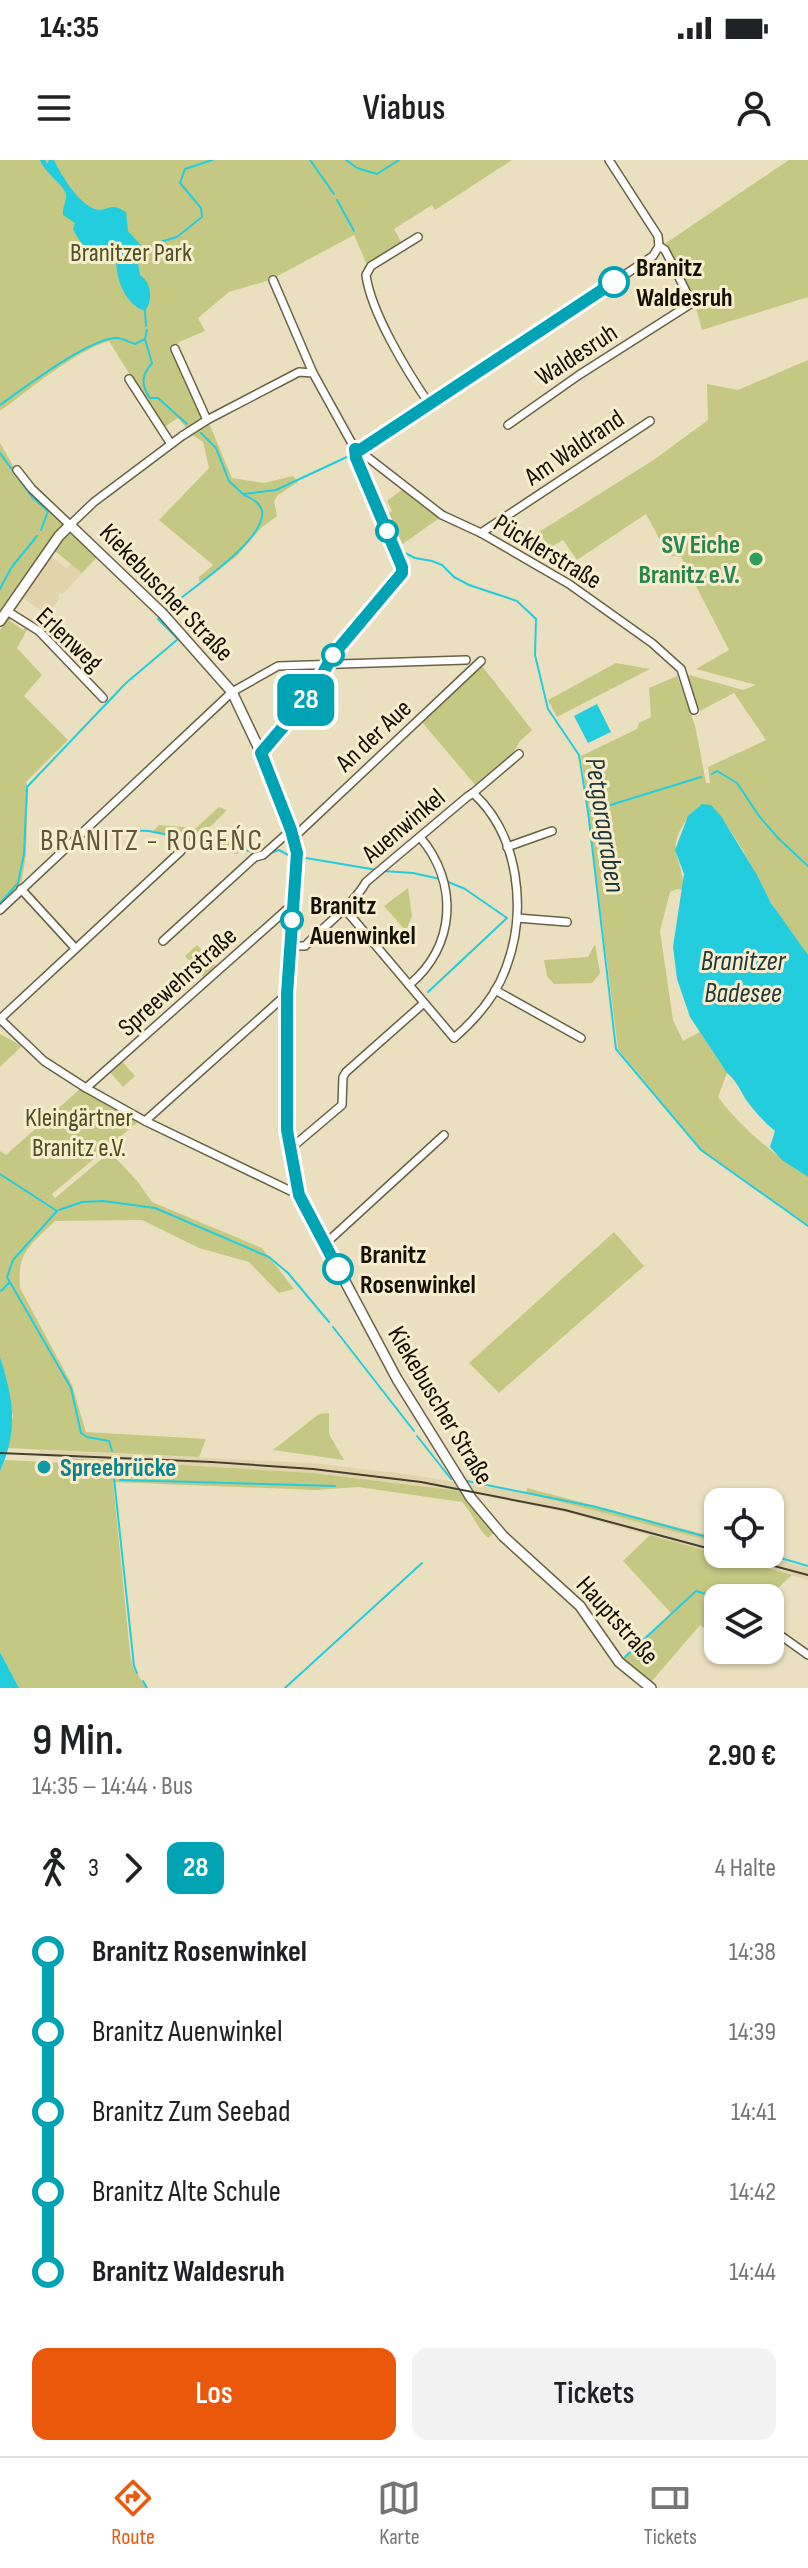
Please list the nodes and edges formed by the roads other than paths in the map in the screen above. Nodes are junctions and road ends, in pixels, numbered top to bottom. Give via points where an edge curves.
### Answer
1 (609, 160) edge
2 (418, 237) dead end
3 (659, 246) junction
4 (273, 280) dead end
5 (175, 349) dead end
6 (313, 373) junction
7 (129, 379) dead end
8 (430, 405) junction
9 (207, 420) junction
10 (650, 421) dead end
11 (508, 425) dead end
12 (171, 444) junction
13 (357, 449) junction
14 (376, 464) junction
15 (17, 470) dead end
16 (363, 473) junction
17 (70, 525) junction
18 (481, 533) junction
19 (7, 611) junction
20 (0, 621) edge
21 (466, 660) dead end
22 (481, 661) dead end
23 (328, 663) junction
24 (232, 692) junction
25 (103, 698) dead end
26 (694, 710) dead end
27 (261, 753) junction
28 (519, 754) dead end
29 (473, 793) junction
30 (552, 831) dead end
31 (292, 834) junction
32 (420, 837) junction
33 (507, 847) junction
34 (181, 851) dead end
35 (21, 889) junction
36 (294, 903) junction
37 (344, 908) junction
38 (0, 910) edge
39 (517, 918) junction
40 (567, 922) dead end
41 (163, 941) dead end
42 (290, 946) junction
43 (75, 948) junction
44 (409, 985) junction
45 (495, 990) junction
46 (287, 994) junction
47 (424, 1003) junction
48 (0, 1019) edge
49 (581, 1038) dead end
50 (86, 1088) junction
51 (145, 1121) junction
52 (444, 1135) dead end
53 (290, 1149) junction
54 (299, 1195) junction
55 (325, 1244) junction
56 (516, 1548) joint
57 (784, 1638) edge
58 (808, 1655) edge
59 (651, 1688) edge

1 - 3 street via 652,226
2 - 8 street via 371,266 366,275 405,369
3 - 8 street via 653,256
3 - 11 street, Waldesruh via 692,303
4 - 6 street
5 - 9 street
6 - 9 street via 299,372
6 - 13 street
7 - 12 street
8 - 13 street
9 - 12 street
10 - 18 street, Am Waldrand
12 - 17 street
13 - 14 street, Pücklerstraße
13 - 16 street
14 - 16 street
14 - 18 street, Pücklerstraße via 442,515
15 - 17 street
16 - 23 street via 402,567 401,576
17 - 19 street, Kiekebuscher Straße
17 - 24 street, Kiekebuscher Straße via 163,614
18 - 26 street, Pücklerstraße via 569,584 652,643 681,669
19 - 20 street, Kiekebuscher Straße
19 - 25 street, Erlenweg via 39,631
21 - 23 street
22 - 31 street, An der Aue
23 - 24 street via 278,666
23 - 27 street via 312,693
24 - 27 street, Kiekebuscher Straße
24 - 35 street
27 - 31 street, Kiekebuscher Straße
28 - 29 street, Auenwinkel
29 - 32 street, Auenwinkel
29 - 33 street, Auenwinkel
30 - 33 street
31 - 36 street, Kiekebuscher Straße via 297,865
31 - 41 street, An der Aue via 255,857
32 - 37 street, Auenwinkel
32 - 44 street via 445,881 449,915 427,968
33 - 39 street, Auenwinkel via 516,880
34 - 43 street
35 - 38 street
35 - 43 street
36 - 42 street, Kiekebuscher Straße
36 - 50 street, Spreewehrstraße
37 - 42 street, Auenwinkel via 305,946
37 - 44 street
39 - 40 street
39 - 45 street, Auenwinkel via 506,969
42 - 46 street, Kiekebuscher Straße
43 - 48 street
44 - 47 street
45 - 47 street, Auenwinkel via 454,1038
45 - 49 street
46 - 51 street
46 - 53 street, Kiekebuscher Straße
47 - 53 street via 346,1072 342,1105
48 - 50 street via 44,1061
50 - 51 street
51 - 54 street
52 - 55 street
53 - 54 street, Kiekebuscher Straße
54 - 55 street, Kiekebuscher Straße
55 - 56 street, Kiekebuscher Straße via 397,1379 464,1488
56 - 59 street, Hauptstraße via 580,1606 619,1662
57 - 58 street

